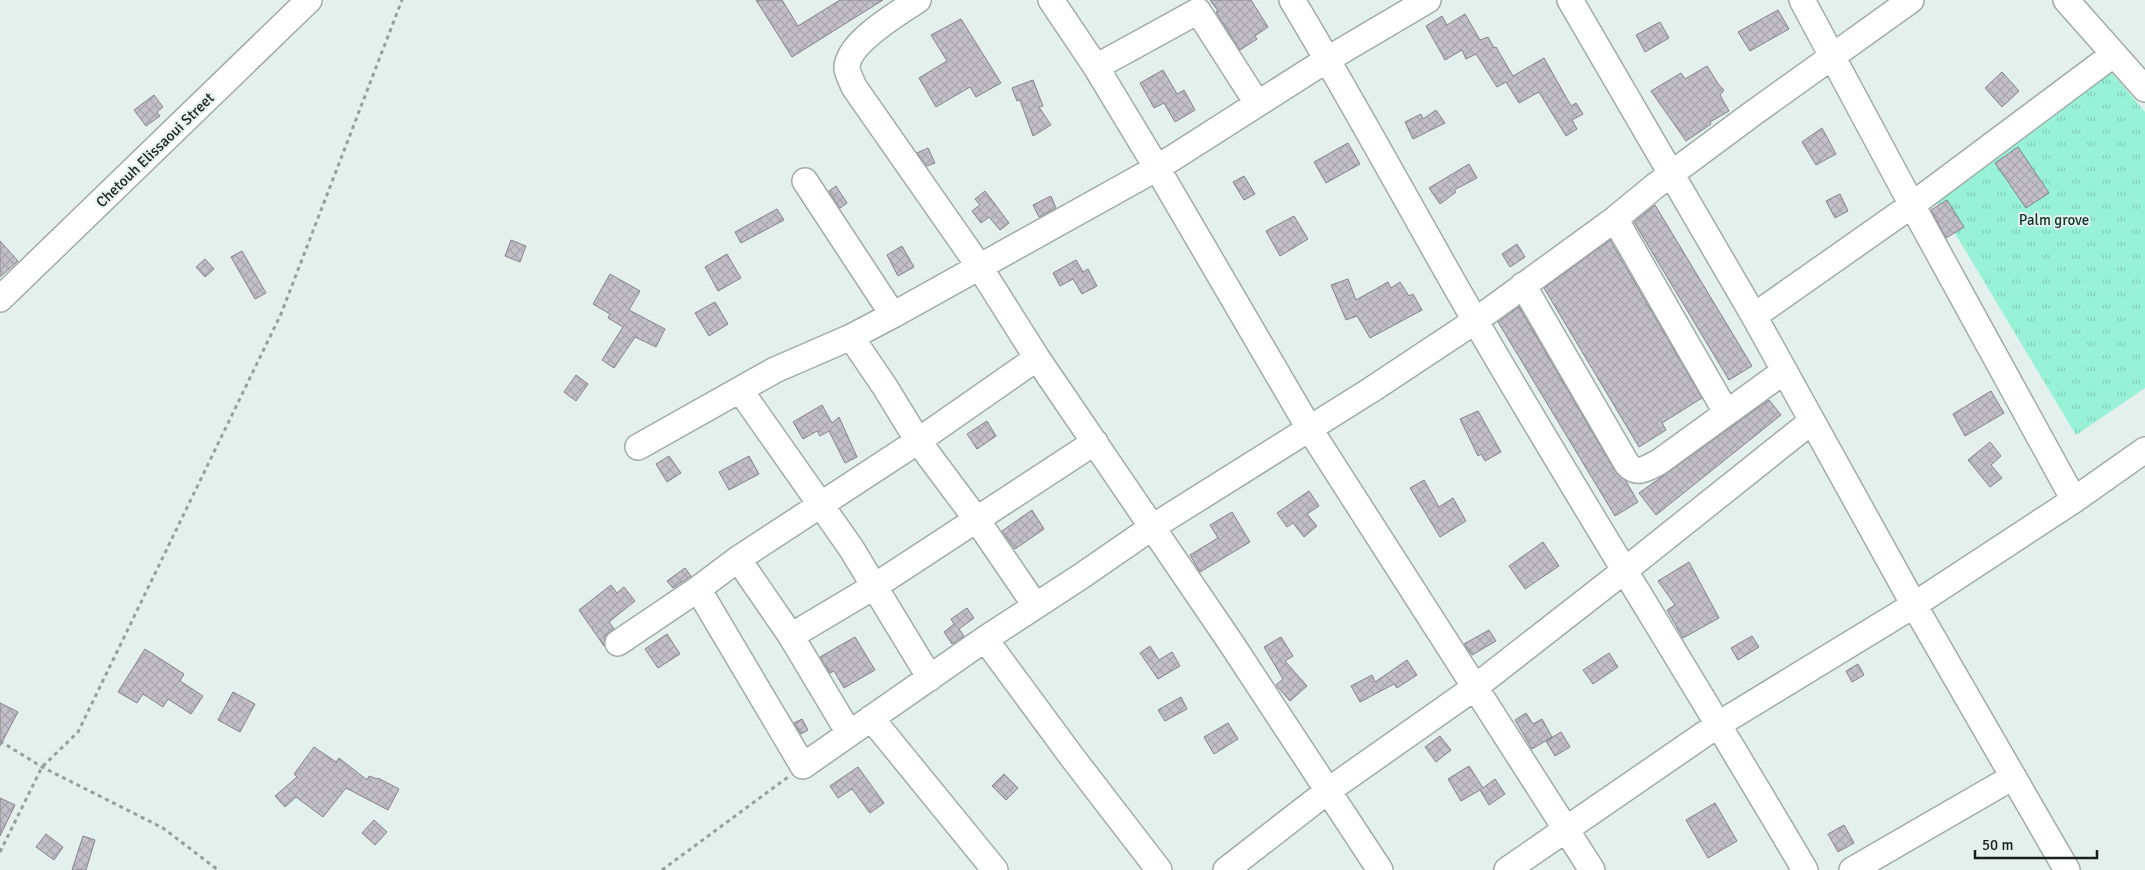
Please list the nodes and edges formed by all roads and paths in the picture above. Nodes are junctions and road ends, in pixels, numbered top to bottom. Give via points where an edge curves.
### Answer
1 (310, 0) edge
2 (402, 0) edge
3 (918, 0) edge
4 (1051, 0) edge
5 (1292, 0) edge
6 (1428, 0) edge
7 (1570, 0) edge
8 (1802, 0) edge
9 (1911, 0) edge
10 (2066, 0) edge
11 (1195, 5) edge
12 (2114, 54) junction
13 (1834, 57) junction
14 (1328, 59) junction
15 (1096, 67) junction
16 (2145, 90) edge
17 (1257, 102) junction
18 (1158, 168) junction
19 (1672, 175) junction
20 (805, 181) dead end
21 (1912, 206) junction
22 (1615, 219) junction
23 (979, 266) junction
24 (1524, 285) junction
25 (0, 299) edge
26 (893, 315) junction
27 (1754, 316) junction
28 (1475, 321) junction
29 (851, 337) junction
30 (1037, 358) junction
31 (1783, 372) junction
32 (740, 390) junction
33 (1726, 412) junction
34 (1812, 421) junction
35 (1309, 428) junction
36 (918, 441) junction
37 (1095, 442) junction
38 (638, 447) dead end
39 (2145, 450) edge
40 (2074, 500) junction
41 (822, 506) junction
42 (977, 520) junction
43 (1151, 528) junction
44 (738, 559) junction
45 (1624, 571) junction
46 (875, 586) junction
47 (698, 589) junction
48 (1914, 605) junction
49 (1035, 606) junction
50 (791, 636) junction
51 (985, 639) junction
52 (618, 643) dead end
53 (930, 678) junction
54 (1474, 688) junction
55 (871, 718) junction
56 (1720, 724) junction
57 (850, 733) junction
58 (0, 741) edge
59 (803, 766) junction
60 (42, 767) junction
61 (2013, 777) junction
62 (1329, 790) junction
63 (1566, 829) junction
64 (0, 852) edge
65 (989, 868) edge
66 (218, 870) edge
67 (662, 870) edge
68 (1160, 870) edge
69 (1226, 870) edge
70 (1380, 870) edge
71 (1507, 870) edge
72 (1592, 870) edge
73 (1805, 870) edge
74 (1852, 870) edge
75 (2067, 870) edge

1 - 25 street, Chetouh Elissaoui Street
2 - 60 path via 281,314 78,732
3 - 23 street via 862,40 851,55 847,68 854,87
4 - 15 street
5 - 14 street
6 - 14 street
7 - 19 street
8 - 13 street
9 - 13 street
10 - 12 street
11 - 15 street
11 - 17 street
12 - 16 street
12 - 21 street
13 - 19 street
13 - 21 street
14 - 17 street
14 - 28 street
15 - 18 street
17 - 18 street
18 - 23 street
18 - 35 street
19 - 22 street
19 - 27 street
20 - 26 street
21 - 27 street
21 - 40 street
22 - 24 street
22 - 33 street
23 - 26 street
23 - 30 street
24 - 28 street
24 - 33 street via 1630,468 1642,470 1659,462
26 - 29 street
27 - 31 street
28 - 35 street
28 - 45 street
29 - 32 street via 775,370
29 - 36 street
30 - 36 street
30 - 37 street
31 - 33 street
31 - 34 street
32 - 38 street
32 - 41 street
34 - 45 street
34 - 48 street
35 - 43 street
35 - 54 street
36 - 41 street
36 - 42 street
37 - 42 street
37 - 43 street
39 - 40 street
40 - 48 street
41 - 44 street
41 - 46 street
42 - 46 street
42 - 49 street
43 - 49 street
43 - 62 street
44 - 47 street
44 - 50 street
45 - 54 street
45 - 56 street
46 - 50 street
46 - 53 street
47 - 52 street
47 - 59 street
48 - 56 street
48 - 61 street
49 - 51 street
50 - 57 street
51 - 53 street
51 - 68 street
53 - 55 street
54 - 62 street
54 - 63 street
55 - 57 street
55 - 65 street
56 - 63 street
56 - 73 street
57 - 59 street
58 - 60 path
59 - 67 path
60 - 64 path
60 - 66 path via 163,828
61 - 74 street
61 - 75 street
62 - 69 street
62 - 70 street
63 - 71 street
63 - 72 street

